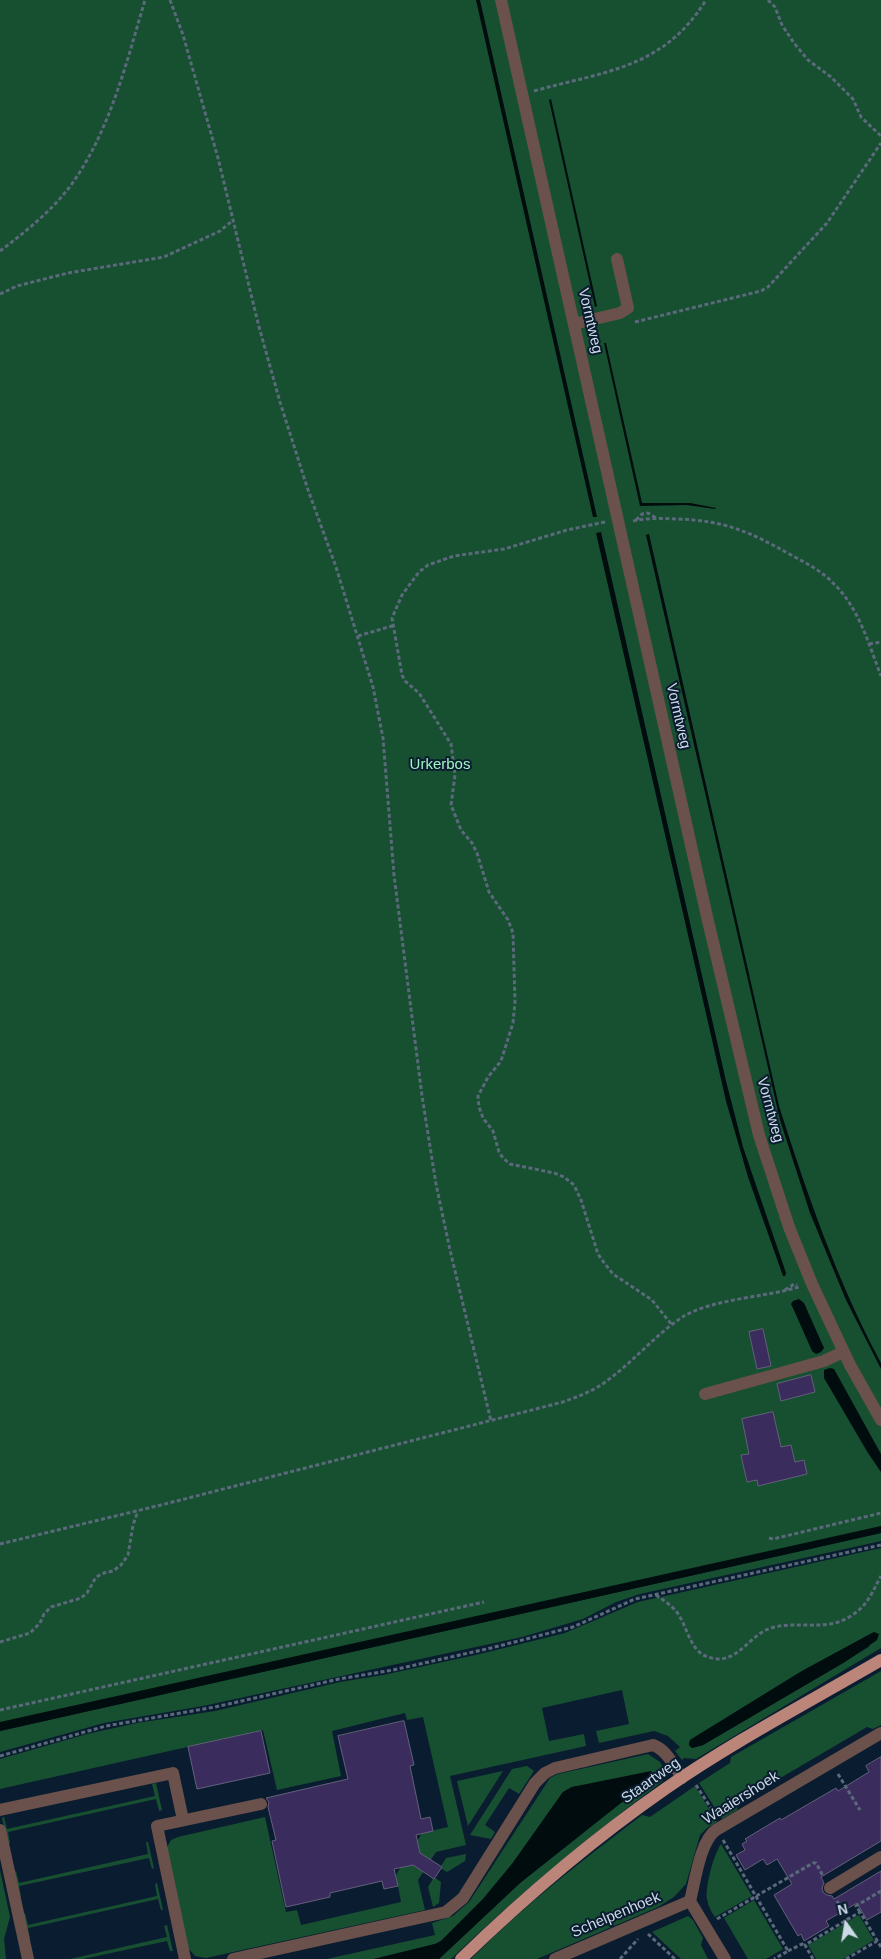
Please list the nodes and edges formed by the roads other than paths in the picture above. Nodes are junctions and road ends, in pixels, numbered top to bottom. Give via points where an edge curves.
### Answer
1 (501, 0) edge
2 (617, 259) dead end
3 (574, 324) junction
4 (844, 1352) junction
5 (705, 1394) dead end
6 (879, 1411) edge
7 (881, 1660) edge
8 (881, 1733) edge
9 (688, 1779) junction
10 (261, 1804) dead end
11 (0, 1810) edge
12 (183, 1820) junction
13 (0, 1830) edge
14 (881, 1857) edge
15 (830, 1888) road end
16 (690, 1901) junction
17 (28, 1959) edge
18 (185, 1959) edge
19 (233, 1959) edge
20 (461, 1959) edge
21 (555, 1959) edge
22 (725, 1959) edge

1 - 3 street, Vormtweg
2 - 3 street via 628,308 620,313
3 - 4 street, Vormtweg via 754,1116 789,1227
4 - 5 street via 824,1361
4 - 6 street, Vormtweg
7 - 9 main road, Staartweg via 727,1750
8 - 16 street, Waaiershoek via 713,1832 704,1846
9 - 19 street via 653,1745 550,1770 535,1783 463,1898 446,1912
9 - 20 main road, Staartweg via 637,1810 571,1862 498,1923
10 - 12 street
11 - 12 street via 173,1772
12 - 18 street via 157,1826
13 - 17 street
14 - 15 street
16 - 21 street, Schelpenhoek
16 - 22 street

